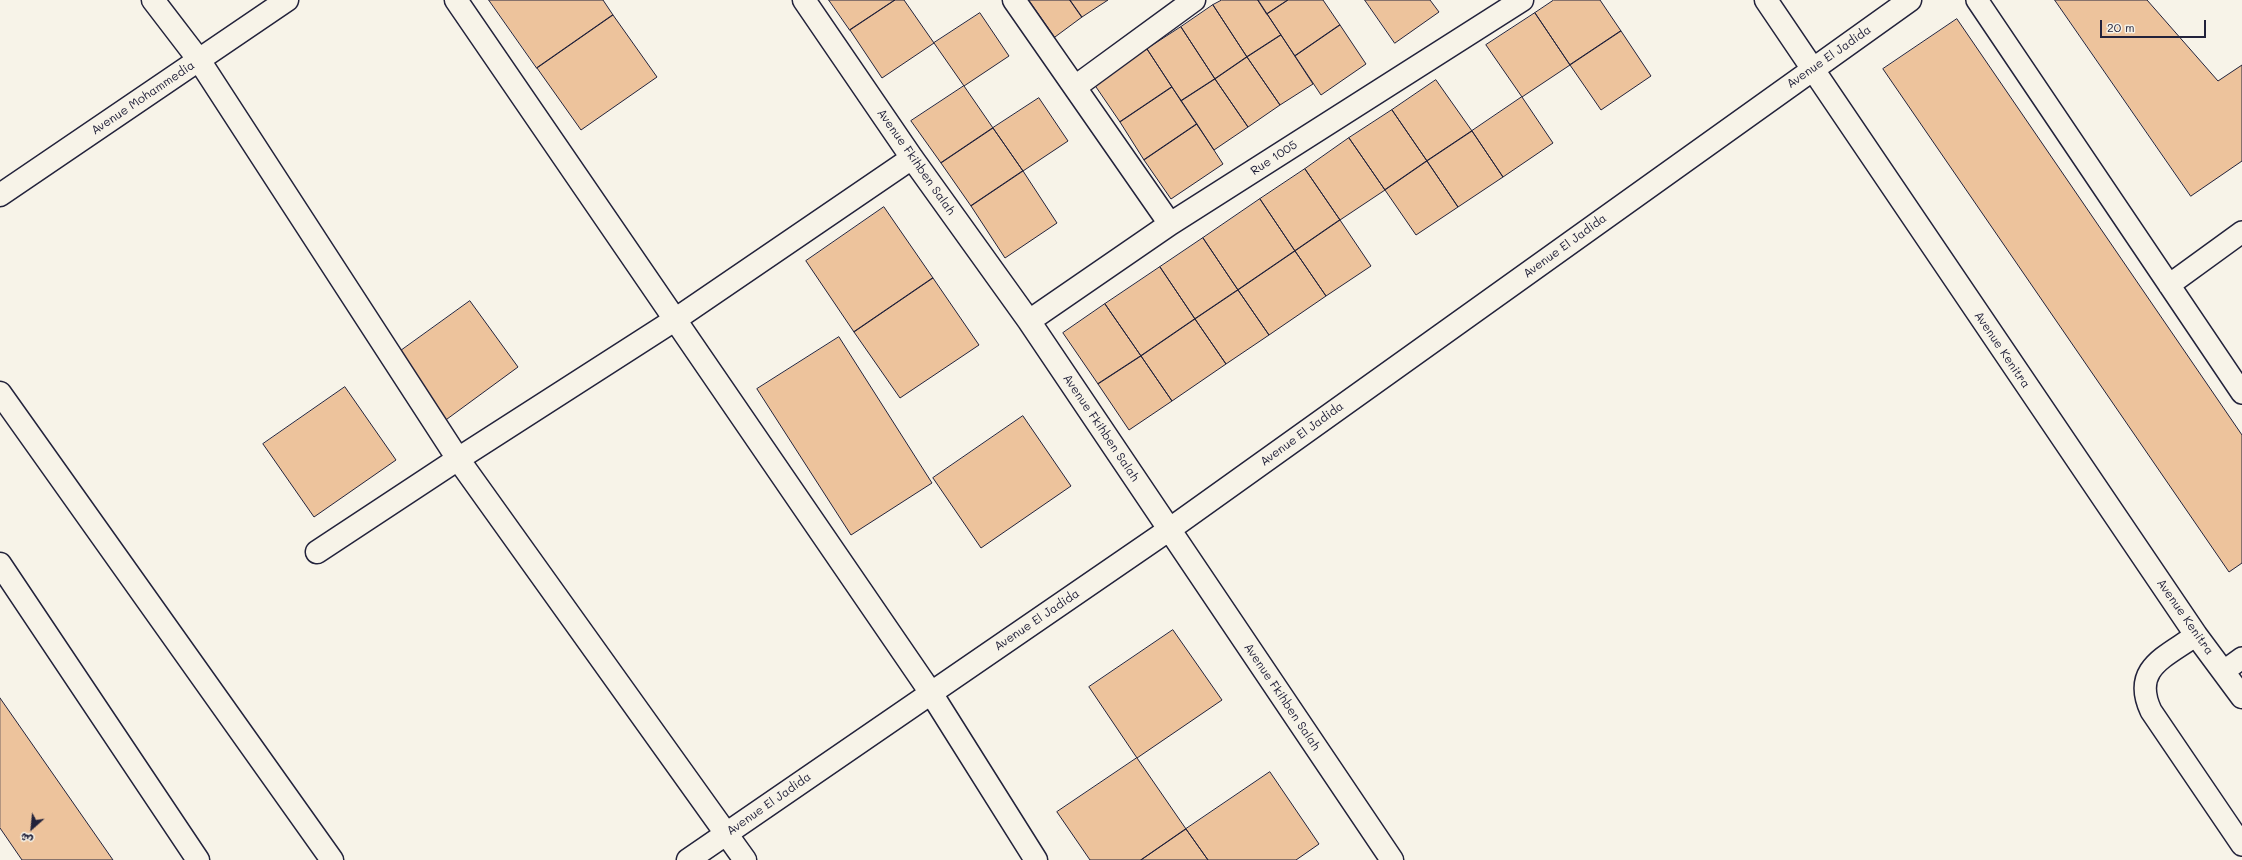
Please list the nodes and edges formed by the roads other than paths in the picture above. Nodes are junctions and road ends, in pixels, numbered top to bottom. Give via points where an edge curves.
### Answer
1 (154, 0) edge
2 (287, 0) edge
3 (456, 0) edge
4 (804, 0) edge
5 (1014, 0) edge
6 (1194, 0) edge
7 (1522, 0) edge
8 (1766, 0) edge
9 (1910, 0) edge
10 (1977, 0) edge
11 (200, 60) junction
12 (1812, 70) junction
13 (1075, 87) junction
14 (912, 158) junction
15 (0, 195) edge
16 (1170, 224) junction
17 (2242, 232) edge
18 (2168, 285) junction
19 (676, 319) junction
20 (1029, 321) junction
21 (0, 393) edge
22 (2242, 393) edge
23 (458, 459) junction
24 (1170, 529) junction
25 (317, 552) dead end
26 (0, 564) edge
27 (2196, 635) junction
28 (2242, 658) edge
29 (2224, 671) junction
30 (931, 693) junction
31 (2242, 697) edge
32 (726, 833) junction
33 (2242, 845) edge
34 (1386, 858) edge
35 (198, 860) edge
36 (332, 860) edge
37 (688, 860) edge
38 (745, 860) edge
39 (1036, 860) edge

1 - 11 street
2 - 11 street, Avenue Mohammedia
3 - 19 street
4 - 14 street, Avenue Fkihben Salah
5 - 13 street
6 - 13 street
7 - 16 street, Rue 1005
8 - 12 street, Avenue Kenitra
9 - 12 street, Avenue El Jadida
10 - 18 lane
11 - 15 street, Avenue Mohammedia
11 - 23 street
12 - 24 street, Avenue El Jadida
12 - 27 street, Avenue Kenitra
13 - 16 street
14 - 19 street
14 - 20 street, Avenue Fkihben Salah
16 - 20 street, Rue 1005
17 - 18 lane
18 - 22 lane
19 - 23 street
19 - 30 street
20 - 24 street, Avenue Fkihben Salah
21 - 36 street
23 - 25 street
23 - 32 street
24 - 30 street, Avenue El Jadida
24 - 34 street, Avenue Fkihben Salah
26 - 35 street
27 - 29 street, Avenue Kenitra
27 - 33 lane via 2150,669 2144,684 2144,697
28 - 29 lane
29 - 31 street, Avenue Kenitra
30 - 32 street, Avenue El Jadida
30 - 39 street
32 - 37 street, Avenue El Jadida
32 - 38 street

